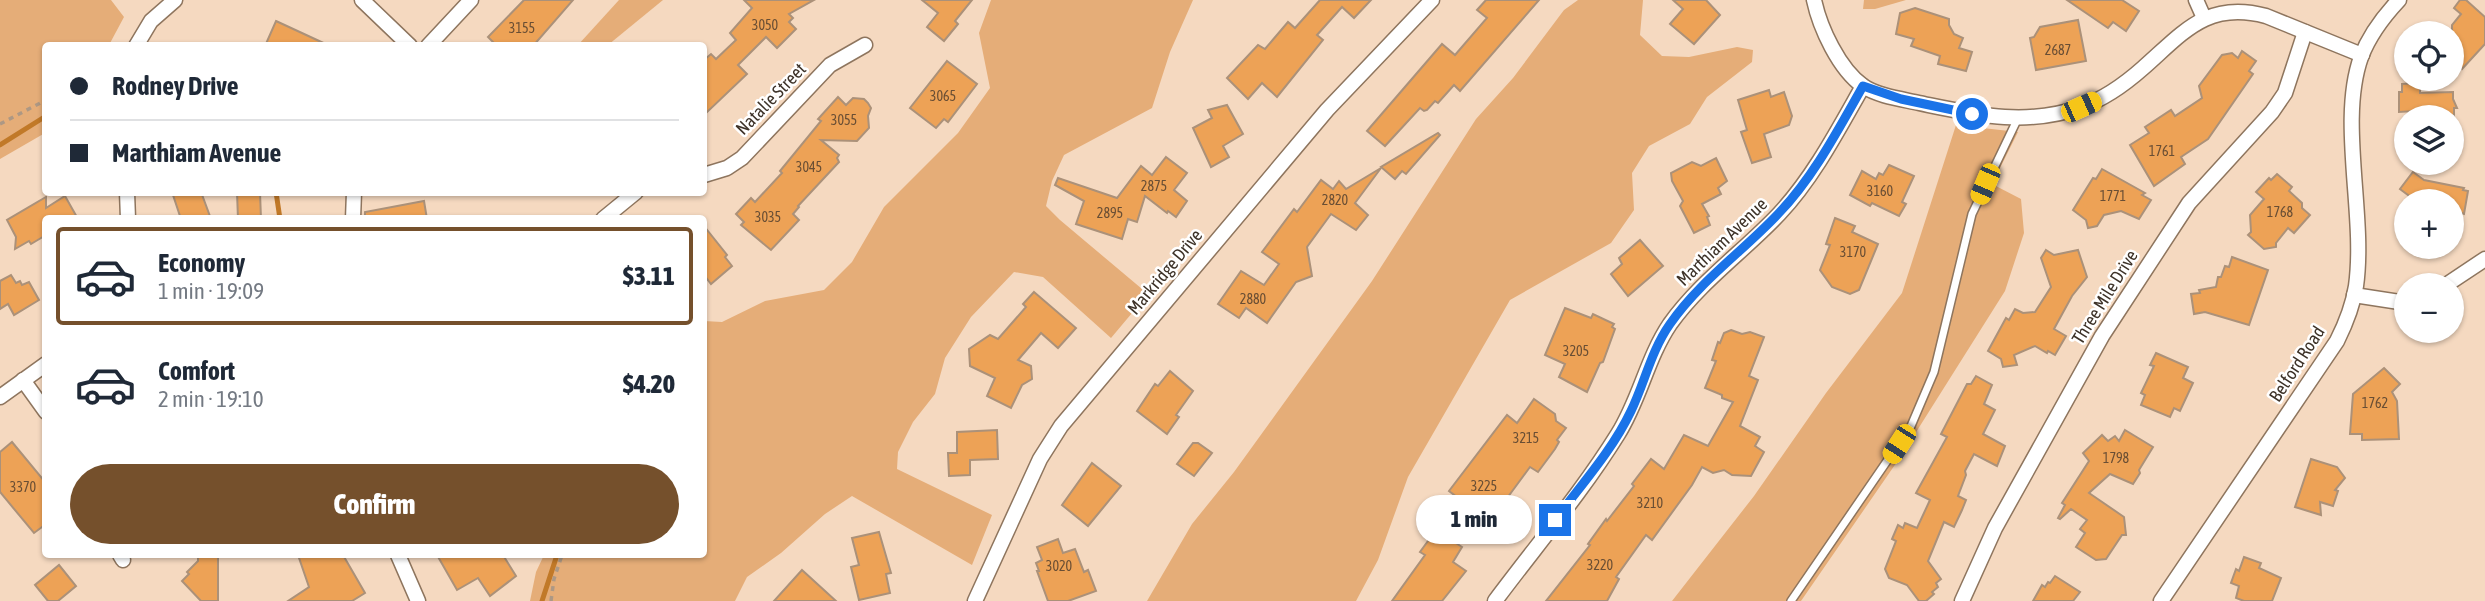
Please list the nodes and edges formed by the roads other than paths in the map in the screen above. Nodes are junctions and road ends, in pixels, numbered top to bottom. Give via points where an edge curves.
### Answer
1 (175, 0) edge
2 (362, 0) edge
3 (471, 0) edge
4 (1432, 0) edge
5 (1814, 0) edge
6 (2196, 0) edge
7 (2399, 0) edge
8 (2204, 18) junction
9 (2305, 32) junction
10 (138, 42) edge
11 (407, 42) edge
12 (433, 42) edge
13 (865, 45) dead end
14 (2362, 55) junction
15 (1863, 86) junction
16 (2018, 118) junction
17 (707, 174) edge
18 (127, 196) edge
19 (354, 196) edge
20 (631, 196) edge
21 (128, 215) edge
22 (353, 215) edge
23 (608, 215) edge
24 (2485, 259) edge
25 (2464, 273) edge
26 (2354, 295) junction
27 (2394, 301) edge
28 (42, 367) edge
29 (23, 380) junction
30 (0, 397) edge
31 (42, 406) edge
32 (399, 558) edge
33 (418, 601) edge
34 (975, 601) edge
35 (1495, 601) edge
36 (1791, 601) edge
37 (1962, 601) edge
38 (2161, 601) edge

1 - 10 street via 151,21
2 - 11 street
3 - 12 street
4 - 34 street, Markridge Drive via 1327,110 1061,426 1040,459
5 - 15 street via 1835,53
6 - 8 street
7 - 14 street, Belford Road
8 - 9 street via 2223,11 2252,12
8 - 16 street via 2102,97 2061,113
9 - 14 street
9 - 37 street, Three Mile Drive via 2292,77 2278,103 2189,202 2102,336 1995,527
13 - 17 street, Natalie Street via 830,65 742,158
14 - 26 street, Belford Road via 2353,102 2358,241
15 - 16 street via 1972,114
15 - 35 street, Marthiam Avenue via 1814,168 1781,212 1669,326 1618,434
16 - 36 lane via 1972,214 1934,372 1911,426
18 - 21 street
19 - 22 street
20 - 23 street
24 - 25 street
26 - 27 street
26 - 38 street, Belford Road via 2337,341
28 - 29 street
29 - 30 street
29 - 31 street
32 - 33 street

